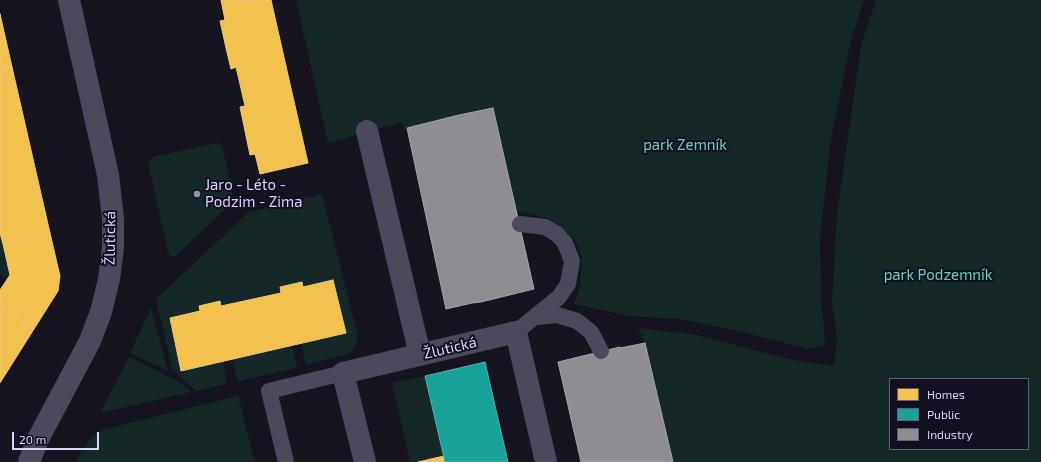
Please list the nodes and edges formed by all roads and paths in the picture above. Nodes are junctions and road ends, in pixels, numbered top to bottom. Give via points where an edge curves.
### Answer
1 (69, 0) edge
2 (367, 131) dead end
3 (520, 224) dead end
4 (536, 317) junction
5 (516, 332) junction
6 (601, 351) dead end
7 (420, 355) junction
8 (344, 373) junction
9 (29, 462) edge
10 (286, 462) edge
11 (365, 462) edge
12 (546, 462) edge

1 - 9 street, Žlutická via 108,174 113,218 112,248 109,279 101,312 90,341
2 - 7 street
3 - 4 lane via 545,227 557,234 565,243 572,262 568,284 559,297
4 - 5 lane
4 - 6 lane via 558,315 577,321 590,332
5 - 7 street, Žlutická
5 - 12 street
7 - 8 street, Žlutická
8 - 10 lane via 269,391
8 - 11 street

